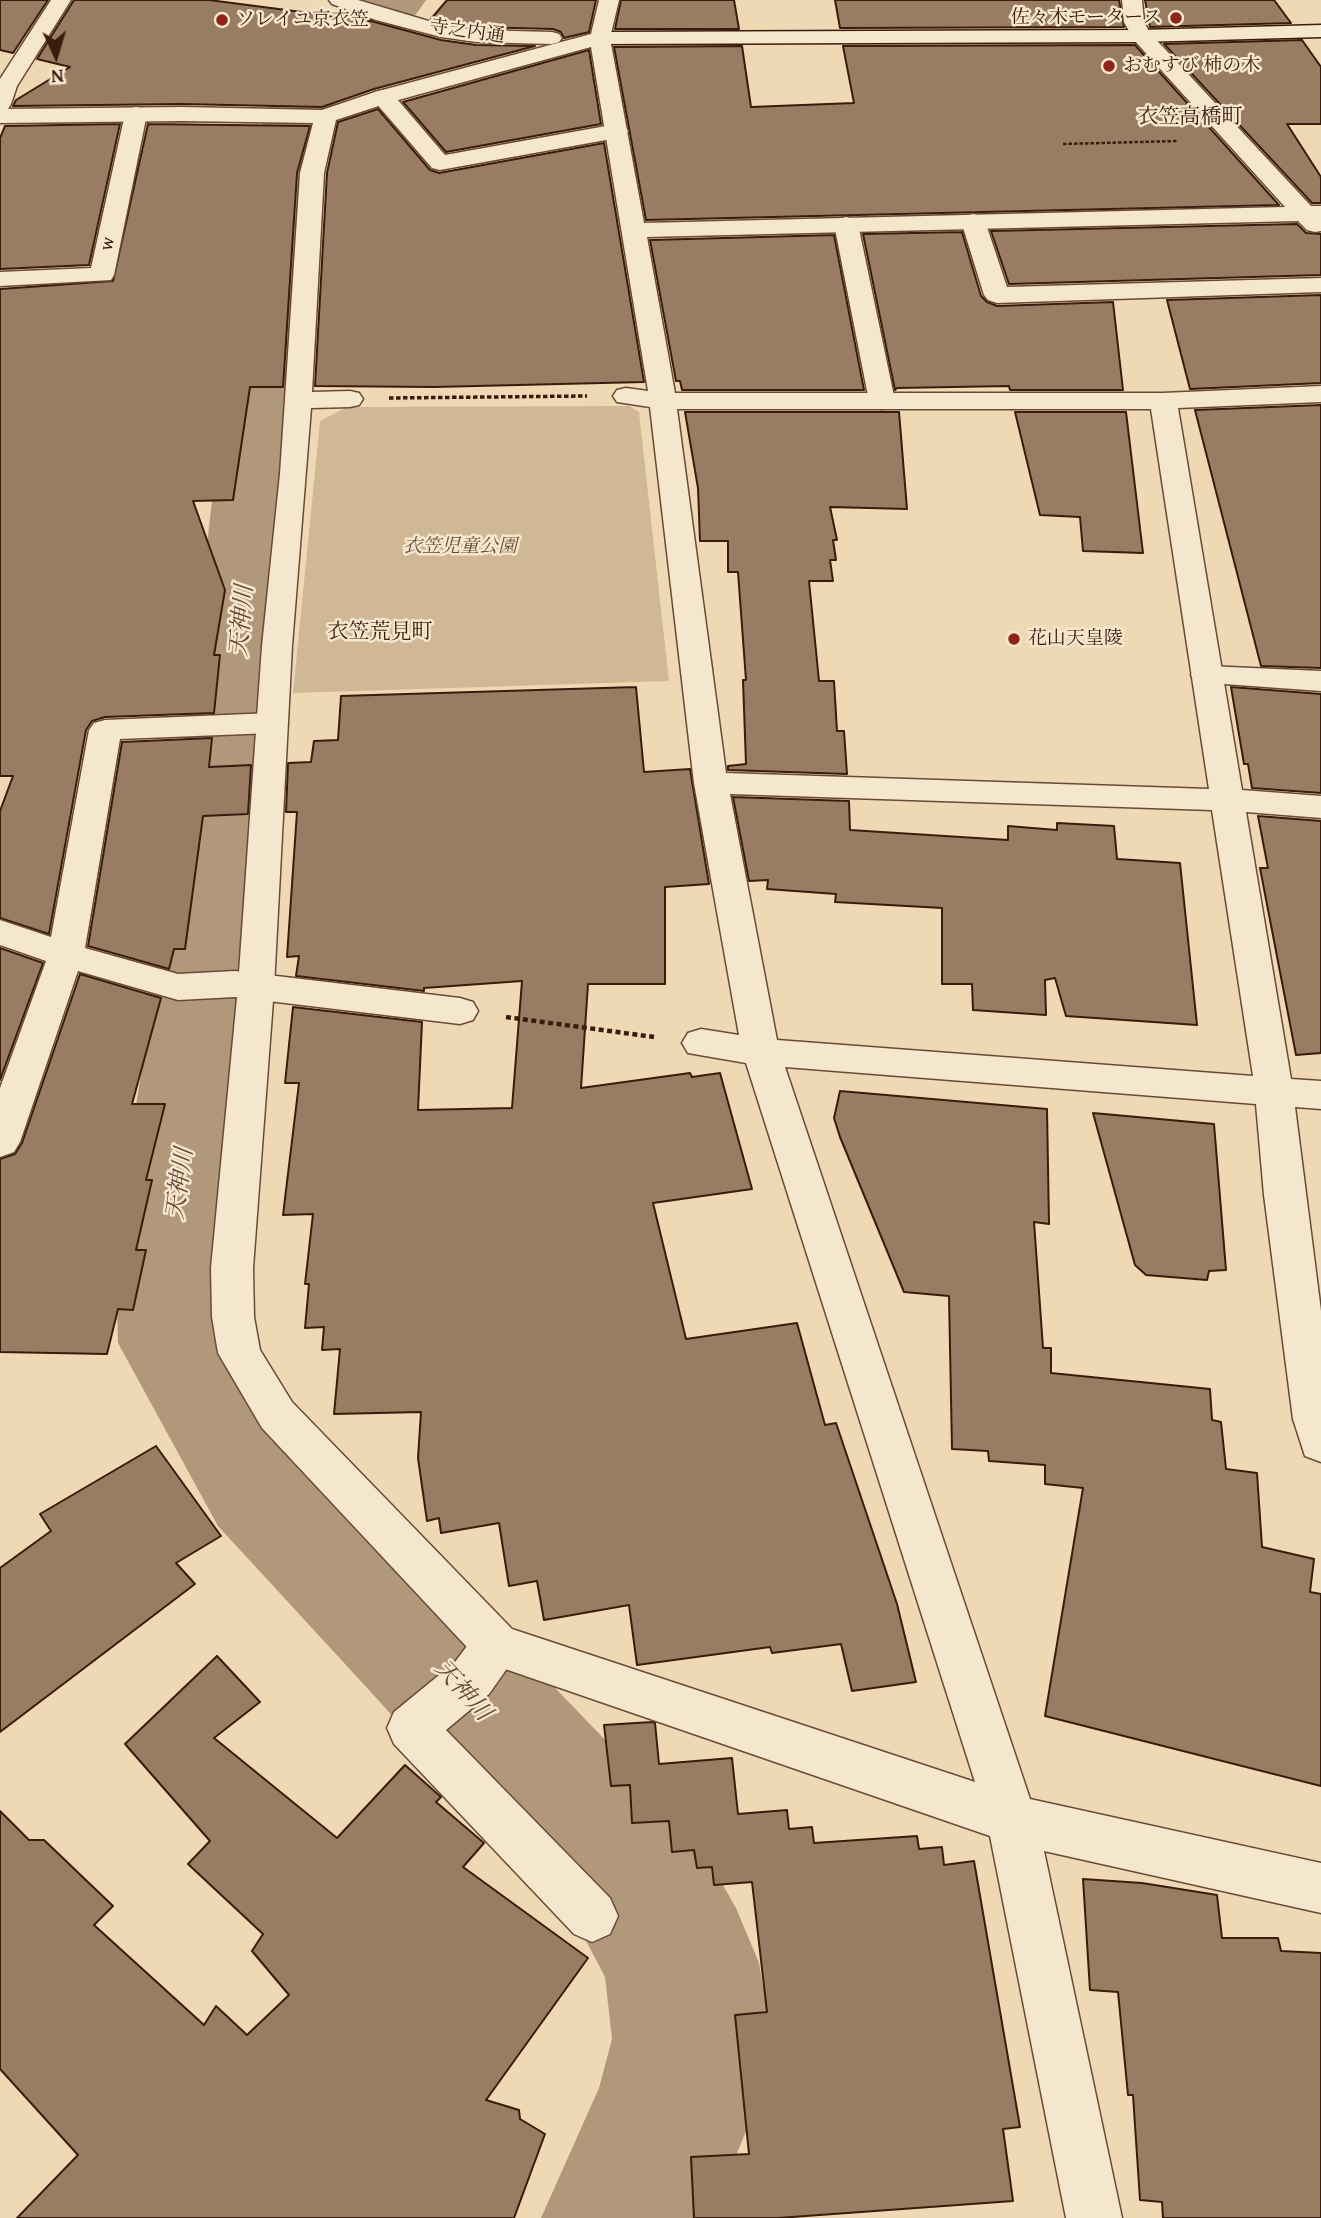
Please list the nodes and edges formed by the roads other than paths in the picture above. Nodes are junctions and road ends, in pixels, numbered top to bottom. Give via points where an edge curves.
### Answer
1 (61, 0) edge
2 (609, 0) edge
3 (1132, 0) edge
4 (347, 3) edge
5 (1321, 31) edge
6 (1140, 36) junction
7 (600, 38) junction
8 (383, 97) junction
9 (0, 104) edge
10 (136, 114) junction
11 (0, 116) edge
12 (314, 117) junction
13 (617, 131) junction
14 (1312, 213) edge
15 (973, 221) junction
16 (846, 224) junction
17 (634, 230) junction
18 (1321, 232) edge
19 (0, 279) edge
20 (1321, 285) edge
21 (1321, 394) edge
22 (350, 398) road end
23 (645, 399) junction
24 (299, 400) junction
25 (882, 401) junction
26 (1163, 401) junction
27 (1207, 675) junction
28 (1321, 681) edge
29 (262, 723) junction
30 (711, 783) junction
31 (1227, 800) junction
32 (1321, 807) edge
33 (0, 932) edge
34 (66, 955) junction
35 (246, 985) junction
36 (460, 1011) road end
37 (701, 1043) road end
38 (761, 1052) junction
39 (1274, 1091) junction
40 (1321, 1095) edge
41 (0, 1142) edge
42 (1321, 1443) edge
43 (484, 1662) junction
44 (1012, 1819) junction
45 (1321, 1888) edge
46 (592, 1916) dead end
47 (1094, 2218) edge

1 - 9 street via 6,86
2 - 7 street
3 - 6 street
4 - 7 street, 寺之内通 via 405,22 476,36
5 - 6 street
6 - 7 street
6 - 14 street
7 - 8 street
7 - 13 street
8 - 12 street
8 - 13 street via 440,163
10 - 11 street
10 - 12 street
10 - 19 street, w via 102,275
12 - 24 street
13 - 17 street
14 - 15 street
14 - 18 street
15 - 16 street
15 - 20 street via 997,295
16 - 17 street
16 - 25 street
17 - 23 street
21 - 26 street
22 - 24 street
23 - 25 street
23 - 30 street
24 - 29 street
25 - 26 street
26 - 27 street
27 - 28 street
27 - 31 street
29 - 34 street via 105,730
29 - 35 street
30 - 31 street
30 - 38 street
31 - 32 street
31 - 39 street
33 - 34 street
34 - 35 street via 178,987
34 - 41 street
35 - 36 street
35 - 43 street via 232,1268 239,1353 277,1415
37 - 38 street
38 - 39 street
38 - 44 street
39 - 40 street
39 - 42 street
43 - 44 street
43 - 46 street via 411,1728
44 - 45 street
44 - 47 street

